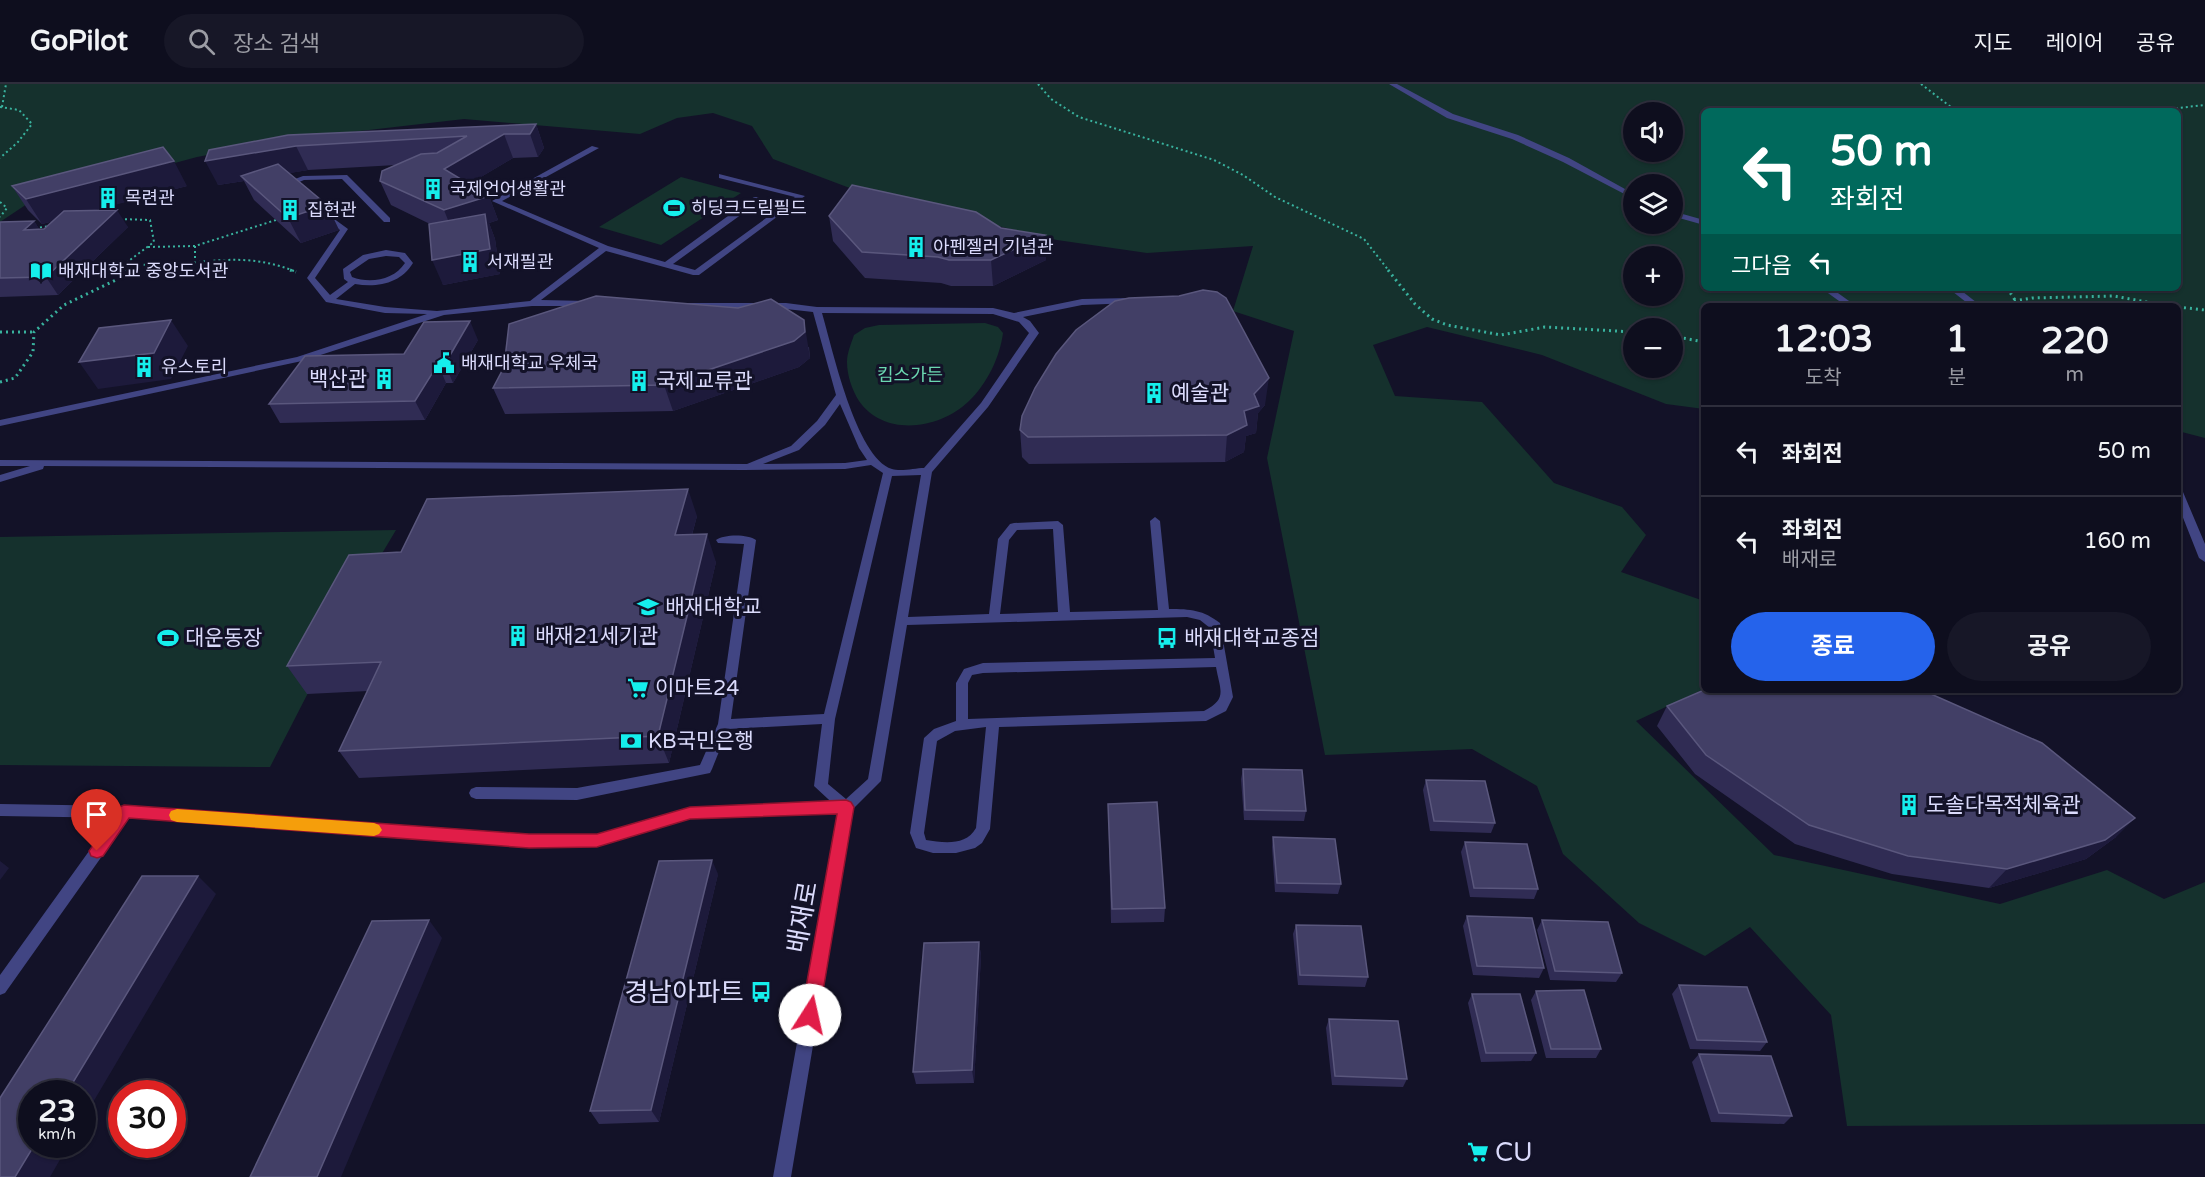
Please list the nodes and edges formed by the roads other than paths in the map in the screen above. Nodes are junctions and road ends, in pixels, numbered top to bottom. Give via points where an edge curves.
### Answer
1 (1392, 84) edge
2 (595, 148) dead end
3 (722, 176) dead end
4 (295, 191) edge
5 (1623, 191) edge
6 (758, 199) dead end
7 (311, 203) edge
8 (1683, 216) edge
9 (387, 220) edge
10 (1701, 222) edge
11 (604, 248) junction
12 (666, 265) junction
13 (353, 282) junction
14 (1830, 291) edge
15 (1956, 291) edge
16 (329, 300) junction
17 (1144, 301) edge
18 (532, 303) junction
19 (1848, 303) edge
20 (1973, 303) edge
21 (601, 304) edge
22 (682, 305) edge
23 (817, 310) junction
24 (443, 312) junction
25 (1015, 316) junction
26 (841, 395) junction
27 (0, 423) edge
28 (872, 462) junction
29 (0, 464) edge
30 (51, 464) junction
31 (744, 467) junction
32 (927, 471) junction
33 (888, 472) junction
34 (0, 479) edge
35 (2181, 499) edge
36 (1155, 521) dead end
37 (722, 540) dead end
38 (2205, 558) edge
39 (1164, 614) junction
40 (1064, 616) junction
41 (994, 618) junction
42 (900, 621) junction
43 (1222, 662) junction
44 (829, 719) junction
45 (993, 722) junction
46 (962, 723) junction
47 (724, 724) junction
48 (477, 793) dead end
49 (846, 807) junction
50 (0, 810) edge
51 (124, 812) junction
52 (0, 988) edge
53 (782, 1177) edge

1 - 5 street via 1450,116 1515,137
2 - 11 street via 496,201
3 - 12 street via 801,196 696,273
4 - 9 street via 286,184 303,178 344,177
6 - 12 street
7 - 16 street via 344,229 311,278
8 - 10 street
11 - 12 street
11 - 18 street
13 - 13 street via 373,283 393,277 407,268 407,258 386,253 357,261 345,275
13 - 16 street
14 - 19 street
15 - 20 street
16 - 24 street via 385,310
17 - 25 street via 1082,302
18 - 21 street
18 - 24 street
22 - 23 street
23 - 25 street via 993,311
23 - 26 street
24 - 27 street via 299,359
25 - 32 street via 1028,322 1034,333 1002,384
26 - 28 street via 846,413
26 - 31 street via 821,423 795,448
28 - 31 street
28 - 33 street
29 - 30 street
30 - 31 street
30 - 34 street
32 - 33 street
32 - 42 street
33 - 44 street
35 - 38 street
36 - 39 street
37 - 47 street via 750,540
39 - 40 street
39 - 43 street via 1187,613 1204,617 1216,626
40 - 41 street
40 - 41 street via 1058,525 1014,527 1004,539
41 - 42 street
42 - 49 street via 874,781
43 - 45 street via 1227,697 1221,708 1206,716
43 - 46 street via 982,668 968,672 962,683
44 - 47 street
44 - 49 street via 821,786
45 - 46 street
45 - 46 street via 983,829 975,841 964,846 932,848 921,844 917,833 932,738
47 - 48 street via 705,769 577,794
49 - 51 street via 690,813 597,841 529,841
49 - 53 street, 배재로
50 - 51 street
51 - 52 street

